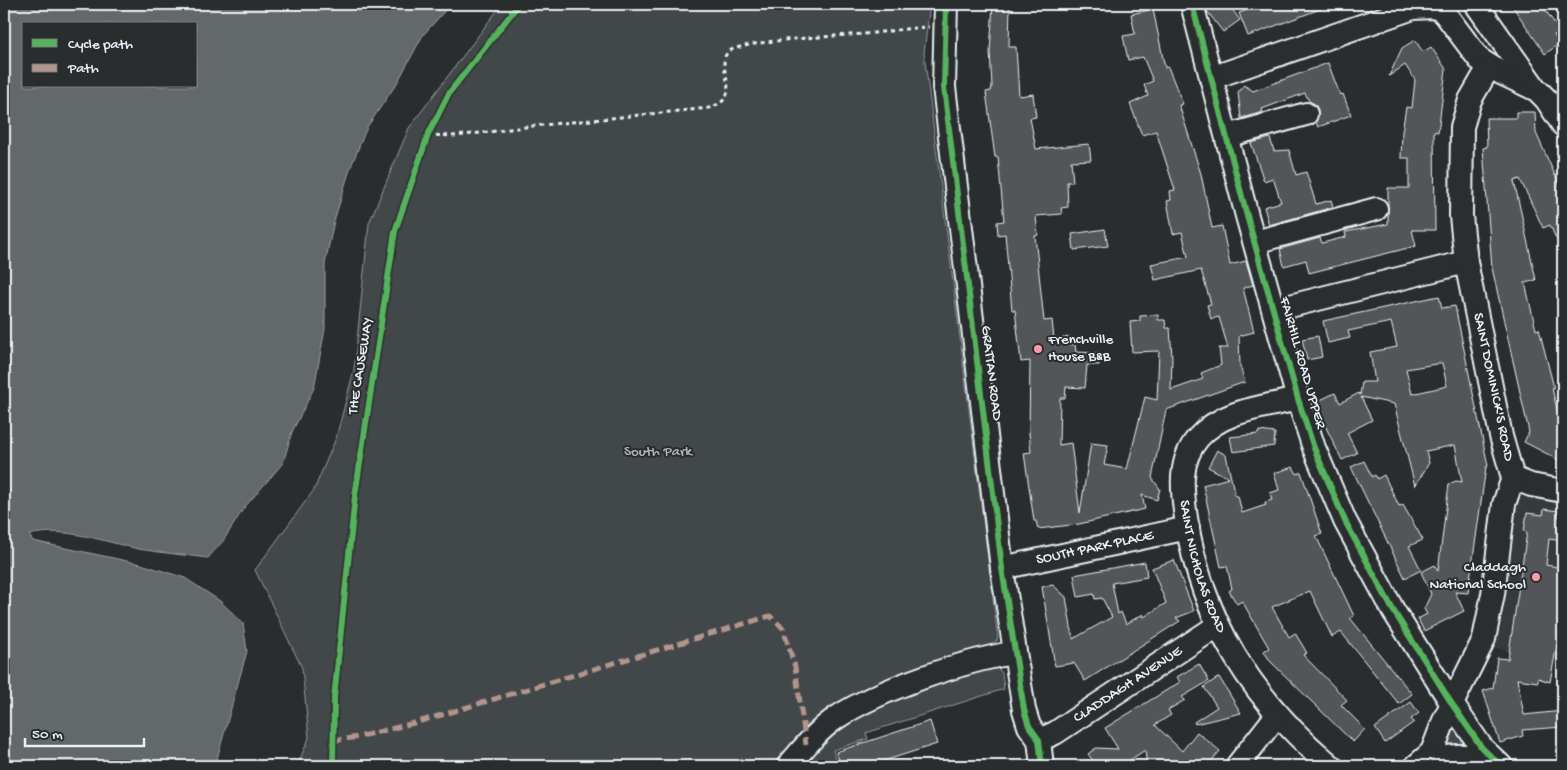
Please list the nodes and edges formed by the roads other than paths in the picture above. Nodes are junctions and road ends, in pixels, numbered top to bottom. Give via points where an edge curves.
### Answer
1 (946, 4) edge
2 (1192, 4) edge
3 (1476, 4) edge
4 (1445, 8) edge
5 (1490, 67) junction
6 (1211, 78) junction
7 (1537, 90) junction
8 (1306, 114) dead end
9 (1563, 125) edge
10 (1227, 136) junction
11 (1376, 209) dead end
12 (1255, 242) junction
13 (1466, 262) junction
14 (1274, 310) junction
15 (1298, 399) junction
16 (1513, 478) junction
17 (1563, 491) edge
18 (1188, 528) junction
19 (1002, 568) junction
20 (1217, 626) junction
21 (1014, 653) junction
22 (1452, 704) junction
23 (1277, 715) junction
24 (1039, 740) junction
25 (788, 766) edge
26 (1042, 766) edge
27 (1237, 766) edge
28 (1331, 766) edge
29 (1417, 766) edge
30 (1500, 766) edge

1 - 19 street, GRATTAN ROAD via 944,87
2 - 6 street, FAIRHILL ROAD UPPER
3 - 7 street
4 - 5 street via 1479,59
4 - 6 street via 1412,8
5 - 7 street
5 - 13 street, SAINT DOMINICK'S ROAD via 1470,100 1462,126 1461,216
6 - 10 street, FAIRHILL ROAD UPPER
7 - 9 street
8 - 10 street
10 - 12 street, FAIRHILL ROAD UPPER
11 - 12 street
12 - 14 street, FAIRHILL ROAD UPPER
13 - 14 street
13 - 16 street, SAINT DOMINICK'S ROAD
14 - 15 street, FAIRHILL ROAD UPPER
15 - 18 street, SAINT NICHOLAS ROAD via 1238,413 1218,421 1198,437 1187,454 1183,472
15 - 22 street, FAIRHILL ROAD UPPER via 1314,448 1345,521 1393,610
16 - 17 street
16 - 22 street, SAINT DOMINICK'S ROAD via 1504,504 1486,630
18 - 19 street, SOUTH PARK PLACE
18 - 20 street, SAINT NICHOLAS ROAD
19 - 21 street, GRATTAN ROAD
20 - 23 street, SAINT NICHOLAS ROAD via 1243,670
20 - 24 street, CLADDAGH AVENUE via 1055,733
21 - 24 street, GRATTAN ROAD via 1025,719
21 - 25 street via 990,656 869,700 824,727
22 - 29 street via 1432,752
22 - 30 street, FAIRHILL ROAD UPPER via 1482,748
23 - 27 street
23 - 28 street, SAINT NICHOLAS ROAD
24 - 26 street
29 - 30 street via 1448,756 1465,755 1480,757

